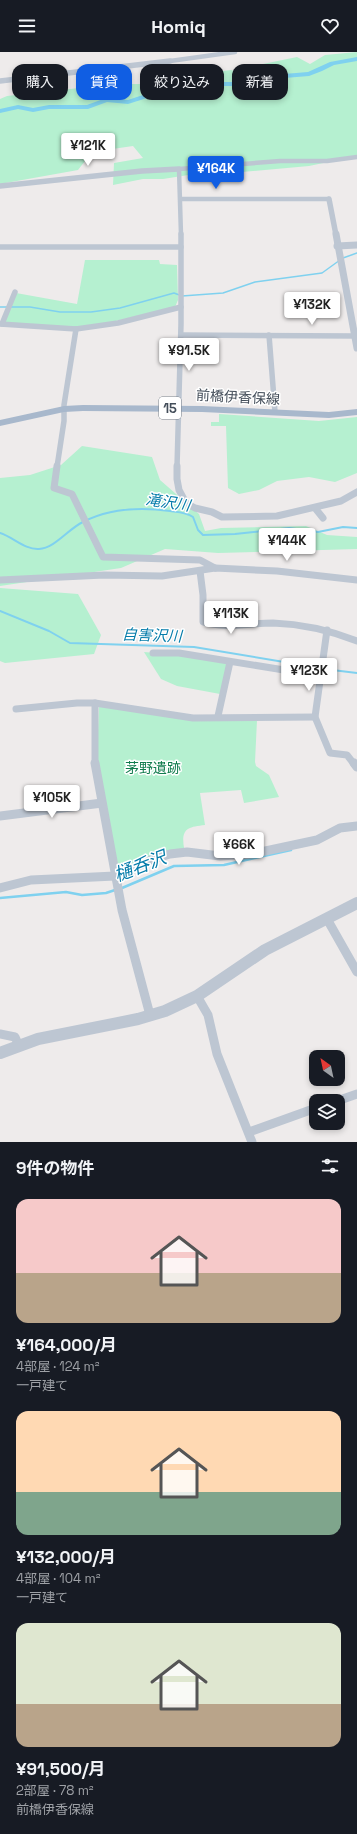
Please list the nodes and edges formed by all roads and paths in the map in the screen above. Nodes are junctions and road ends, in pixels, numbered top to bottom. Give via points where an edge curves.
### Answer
1 (235, 52) edge
2 (170, 61) joint
3 (0, 81) edge
4 (357, 156) edge
5 (179, 169) junction
6 (0, 186) edge
7 (181, 199) junction
8 (329, 199) joint
9 (337, 246) junction
10 (357, 246) edge
11 (0, 247) edge
12 (182, 247) junction
13 (15, 292) dead end
14 (180, 307) junction
15 (1, 324) edge
16 (76, 329) junction
17 (181, 335) junction
18 (269, 335) junction
19 (356, 336) edge
20 (357, 348) edge
21 (180, 408) junction
22 (64, 409) junction
23 (275, 412) junction
24 (357, 412) edge
25 (0, 423) edge
26 (356, 494) edge
27 (315, 508) junction
28 (323, 518) dead end
29 (215, 568) junction
30 (200, 571) junction
31 (0, 580) edge
32 (357, 580) edge
33 (327, 630) junction
34 (357, 641) edge
35 (153, 654) dead end
36 (230, 662) junction
37 (322, 675) junction
38 (95, 703) junction
39 (16, 709) dead end
40 (218, 716) junction
41 (315, 717) junction
42 (357, 767) edge
43 (102, 803) junction
44 (0, 816) edge
45 (357, 826) edge
46 (115, 876) junction
47 (0, 888) edge
48 (357, 903) edge
49 (327, 919) junction
50 (357, 972) edge
51 (198, 996) junction
52 (150, 1015) junction
53 (0, 1034) edge
54 (19, 1046) junction
55 (0, 1053) edge
56 (357, 1094) edge
57 (345, 1098) edge
58 (309, 1111) edge
59 (250, 1137) edge

1 - 2 street
2 - 3 street
4 - 5 street via 327,161 280,161
5 - 6 street
5 - 7 street
7 - 8 street
7 - 12 street
8 - 9 street
9 - 10 street
9 - 19 street
11 - 12 street
12 - 14 street
13 - 15 street
14 - 16 street via 118,323
14 - 17 street
15 - 16 street
16 - 22 street
17 - 18 street
17 - 21 street
18 - 19 street
18 - 23 street
19 - 20 street
21 - 22 main road, 前橋伊香保線 / 15
21 - 23 main road, 前橋伊香保線 / 15
21 - 27 street via 178,492 188,504 200,510 214,511 222,517 276,516
22 - 25 main road, 前橋伊香保線 / 15
22 - 29 street via 54,488 72,494 104,557 200,560
23 - 24 main road, 前橋伊香保線 / 15 via 329,415
26 - 27 street
27 - 28 street
29 - 30 street
29 - 32 street via 277,571
30 - 31 street via 162,576 104,575
30 - 33 street via 203,622 225,625 290,624
33 - 34 street
33 - 37 street
35 - 36 street via 179,654
36 - 37 street
36 - 40 street
37 - 41 street
38 - 39 street
38 - 40 street via 192,718
38 - 43 street via 94,757
40 - 41 street
41 - 42 street via 330,753 347,755
43 - 44 street
43 - 46 street
45 - 46 street via 340,828 317,840 236,856 187,852 170,854
46 - 47 street via 31,880
46 - 52 street
48 - 49 street
49 - 50 street
49 - 51 street via 265,950
51 - 52 street
51 - 59 street via 208,1015 217,1054
52 - 54 street via 59,1034
53 - 54 street via 15,1038
54 - 55 street
56 - 57 street
58 - 59 street

